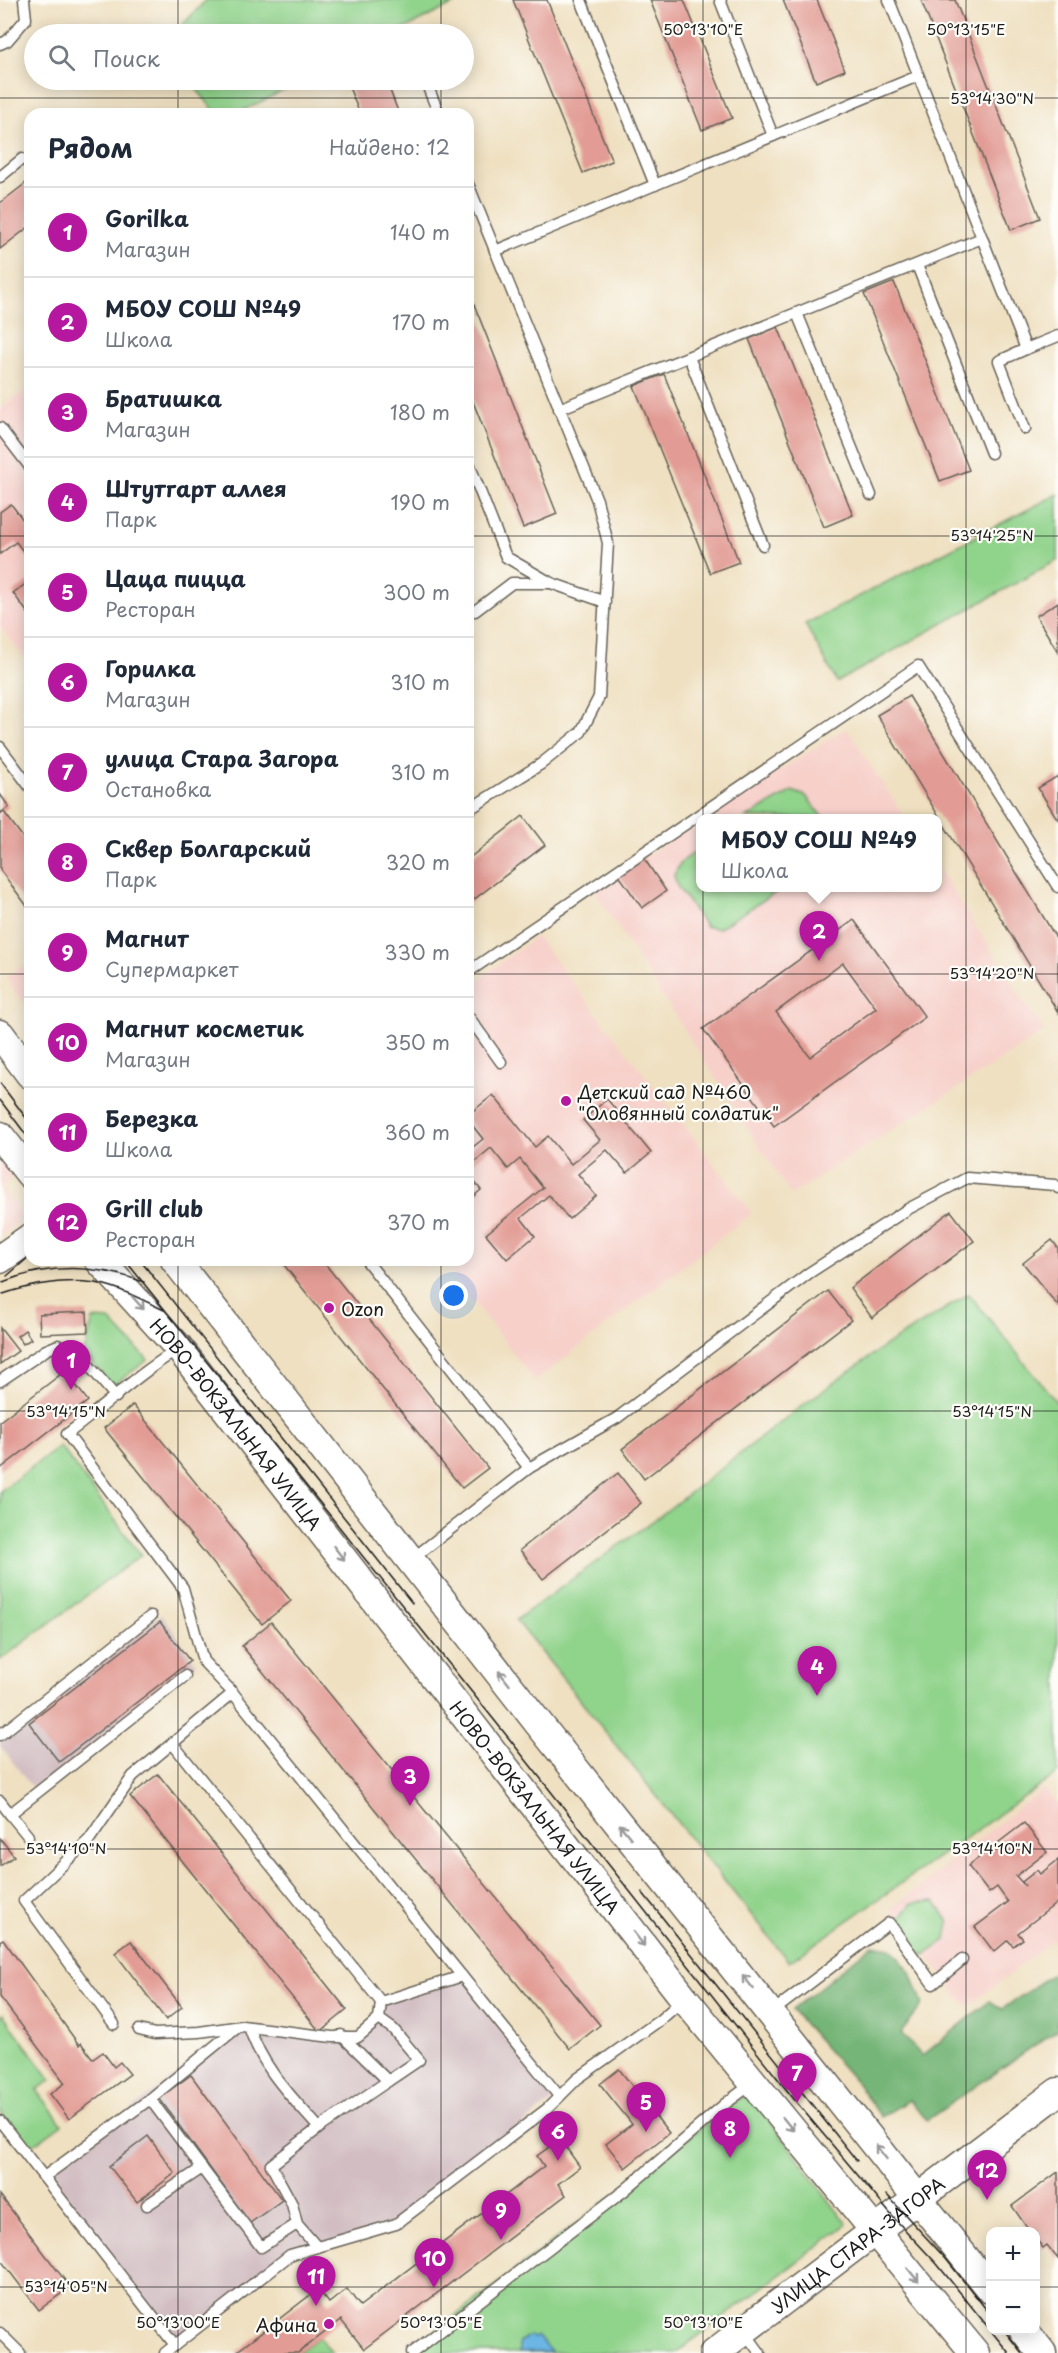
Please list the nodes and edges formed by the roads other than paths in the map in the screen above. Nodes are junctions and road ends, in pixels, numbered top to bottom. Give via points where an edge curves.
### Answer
1 (24, 0) edge
2 (581, 0) edge
3 (720, 0) edge
4 (888, 0) edge
5 (0, 44) edge
6 (918, 76) junction
7 (429, 90) edge
8 (437, 108) edge
9 (772, 136) junction
10 (22, 159) dead end
11 (0, 177) edge
12 (655, 185) junction
13 (474, 199) edge
14 (982, 238) junction
15 (495, 250) junction
16 (917, 265) junction
17 (797, 313) junction
18 (1058, 336) edge
19 (1026, 349) junction
20 (689, 357) junction
21 (559, 409) junction
22 (0, 428) edge
23 (1025, 429) dead end
24 (991, 453) dead end
25 (24, 459) edge
26 (474, 476) edge
27 (871, 495) dead end
28 (764, 545) dead end
29 (551, 583) junction
30 (605, 602) junction
31 (475, 611) dead end
32 (0, 747) edge
33 (24, 779) edge
34 (474, 806) edge
35 (700, 814) edge
36 (696, 817) edge
37 (1057, 883) edge
38 (474, 968) edge
39 (474, 1024) edge
40 (0, 1034) edge
41 (501, 1062) dead end
42 (24, 1066) edge
43 (0, 1136) edge
44 (24, 1166) edge
45 (1058, 1188) edge
46 (24, 1242) edge
47 (0, 1259) edge
48 (104, 1266) edge
49 (180, 1266) edge
50 (371, 1266) edge
51 (179, 1348) junction
52 (0, 1381) edge
53 (116, 1397) junction
54 (529, 1468) junction
55 (412, 1560) junction
56 (151, 1616) dead end
57 (185, 1676) dead end
58 (233, 1693) junction
59 (0, 1735) edge
60 (172, 1743) junction
61 (0, 1801) edge
62 (10, 1814) junction
63 (28, 1836) dead end
64 (962, 1960) dead end
65 (462, 1976) junction
66 (684, 1998) junction
67 (381, 2002) junction
68 (772, 2012) junction
69 (379, 2019) junction
70 (114, 2024) dead end
71 (243, 2027) junction
72 (139, 2030) dead end
73 (341, 2035) junction
74 (388, 2081) junction
75 (755, 2082) junction
76 (1058, 2092) edge
77 (559, 2096) junction
78 (150, 2099) junction
79 (0, 2121) edge
80 (319, 2128) junction
81 (202, 2168) junction
82 (44, 2177) junction
83 (918, 2198) junction
84 (147, 2205) dead end
85 (297, 2224) junction
86 (876, 2230) junction
87 (317, 2247) junction
88 (986, 2284) edge
89 (743, 2331) junction
90 (0, 2334) edge
91 (1027, 2335) edge
92 (175, 2345) junction
93 (20, 2353) edge
94 (165, 2353) edge
95 (412, 2353) edge
96 (714, 2353) edge
97 (760, 2353) edge
98 (975, 2353) edge
99 (1042, 2353) edge

1 - 5 lane via 26,19
2 - 12 lane
3 - 9 lane
4 - 6 lane
6 - 9 lane
6 - 14 lane
7 - 8 lane
9 - 12 lane
10 - 11 lane
12 - 15 lane
13 - 15 lane
14 - 16 lane
14 - 19 lane
15 - 21 lane
16 - 17 lane
16 - 24 lane
17 - 20 lane
17 - 27 lane
18 - 19 lane
19 - 23 lane via 999,361
20 - 21 lane
20 - 28 lane
21 - 30 lane via 597,500 608,543
22 - 25 lane
26 - 29 lane via 506,557
29 - 30 lane
29 - 31 lane via 512,583
30 - 34 lane via 599,697 581,732 541,764
32 - 33 lane
35 - 37 lane via 918,666
36 - 38 lane
39 - 41 lane
40 - 42 main road
43 - 44 main road
45 - 54 lane via 967,1178 957,1183 809,1273 617,1418
46 - 47 main road
48 -> 51 main road, НОВО-ВОКЗАЛЬНАЯ УЛИЦА
49 - 55 main road
50 - 54 lane
51 - 53 lane via 151,1365
51 -> 66 main road, НОВО-ВОКЗАЛЬНАЯ УЛИЦА
52 - 53 lane via 58,1345 79,1354
53 - 58 lane via 67,1434 183,1588 203,1661
54 - 55 lane
68 -> 55 main road
56 - 59 lane
57 - 62 lane
58 - 60 lane
58 - 65 lane
60 - 67 lane
60 - 70 lane via 133,1776 89,1840 24,1902
61 - 62 lane
62 - 63 lane
64 - 68 lane via 933,1984 889,1923
65 - 67 lane
65 - 77 lane
66 - 75 main road, НОВО-ВОКЗАЛЬНАЯ УЛИЦА
66 - 77 lane
67 - 69 lane
83 -> 68 main road
69 - 73 lane via 358,2037
69 - 74 lane via 419,2060
71 - 72 lane via 155,2034
71 - 73 lane
71 - 78 lane
71 - 80 lane via 276,2079
73 - 74 lane
74 - 80 lane
75 -> 86 main road, НОВО-ВОКЗАЛЬНАЯ УЛИЦА
75 - 95 lane via 625,2190
76 - 83 main road, УЛИЦА СТАРА-ЗАГОРА
77 - 87 lane via 396,2224
78 - 81 lane
78 - 82 lane
79 - 82 lane
80 - 85 lane via 271,2165 292,2204
81 - 84 lane
81 - 85 lane via 261,2247
82 - 92 lane
83 - 86 main road, УЛИЦА СТАРА-ЗАГОРА
83 - 88 main road
85 - 87 lane
86 - 89 main road, УЛИЦА СТАРА-ЗАГОРА
86 -> 98 main road, НОВО-ВОКЗАЛЬНАЯ УЛИЦА
87 - 92 lane via 290,2255
89 - 96 main road, УЛИЦА СТАРА-ЗАГОРА
89 - 97 lane
90 - 93 lane
91 - 99 main road
92 - 94 lane

